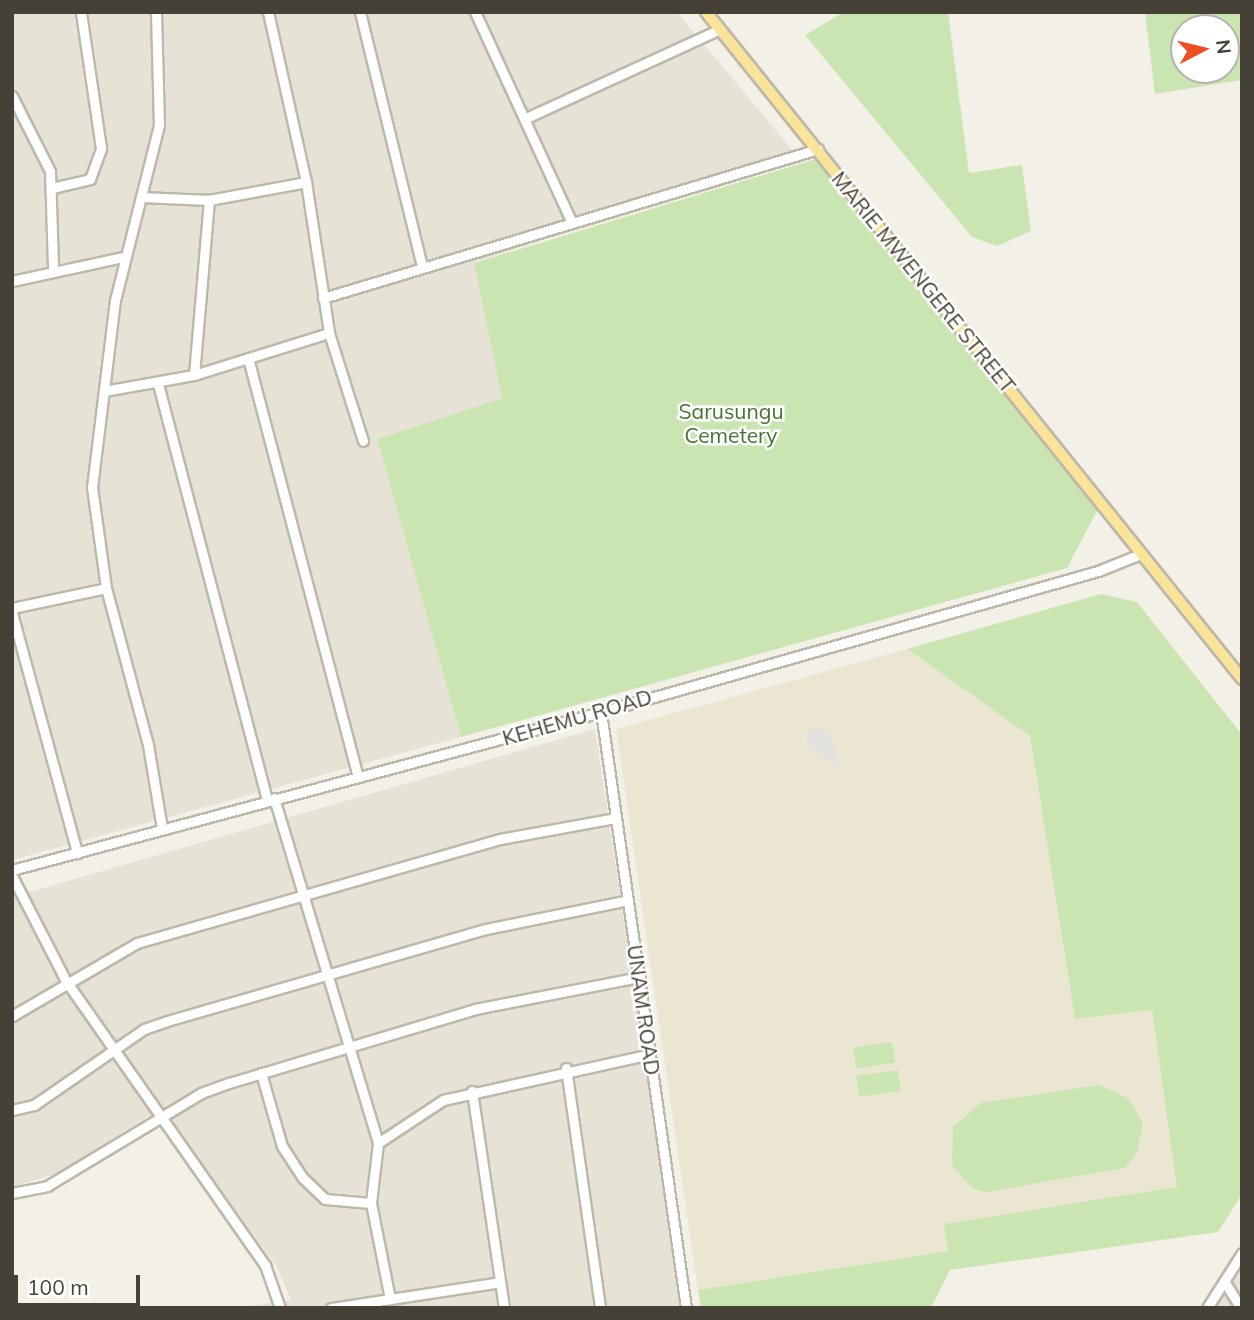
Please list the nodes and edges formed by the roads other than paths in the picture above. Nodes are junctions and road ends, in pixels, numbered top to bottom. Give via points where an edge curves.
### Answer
1 (81, 12) edge
2 (156, 12) edge
3 (268, 12) edge
4 (360, 12) edge
5 (475, 12) edge
6 (706, 12) edge
7 (720, 29) junction
8 (12, 96) edge
9 (526, 118) junction
10 (818, 149) junction
11 (306, 182) junction
12 (52, 188) junction
13 (141, 197) junction
14 (209, 200) junction
15 (572, 223) junction
16 (123, 257) junction
17 (422, 266) junction
18 (53, 269) junction
19 (12, 281) edge
20 (323, 299) junction
21 (329, 333) junction
22 (248, 358) junction
23 (194, 375) junction
24 (158, 384) junction
25 (104, 391) junction
26 (363, 441) dead end
27 (1138, 555) junction
28 (106, 588) junction
29 (12, 610) edge
30 (1242, 679) edge
31 (601, 712) junction
32 (357, 774) junction
33 (271, 799) junction
34 (616, 818) junction
35 (163, 829) junction
36 (77, 852) junction
37 (12, 870) edge
38 (12, 876) edge
39 (302, 896) junction
40 (628, 900) junction
41 (326, 975) junction
42 (640, 977) junction
43 (66, 981) junction
44 (12, 1016) edge
45 (346, 1047) junction
46 (115, 1051) junction
47 (650, 1054) junction
48 (566, 1068) junction
49 (261, 1073) junction
50 (472, 1091) junction
51 (12, 1110) edge
52 (162, 1116) junction
53 (378, 1143) junction
54 (12, 1193) edge
55 (372, 1203) junction
56 (1242, 1253) edge
57 (1224, 1281) junction
58 (500, 1282) junction
59 (390, 1299) junction
60 (279, 1308) edge
61 (331, 1308) edge
62 (504, 1308) edge
63 (600, 1308) edge
64 (686, 1308) edge
65 (1207, 1308) edge
66 (1241, 1308) edge

1 - 12 street via 101,148 90,179
2 - 13 street via 159,125
3 - 11 street
4 - 17 street
5 - 9 street
6 - 7 main road, MARIE MWENGERE STREET
7 - 9 street
7 - 10 main road, MARIE MWENGERE STREET
8 - 12 street
9 - 15 street
10 - 15 street
10 - 27 main road, MARIE MWENGERE STREET
11 - 14 street
11 - 20 street
12 - 18 street
13 - 14 street
13 - 16 street
14 - 23 street
15 - 17 street
16 - 18 street
16 - 25 street
17 - 20 street
18 - 19 street
20 - 21 street
21 - 22 street
21 - 26 street
22 - 23 street
22 - 32 street
23 - 24 street
24 - 25 street
24 - 33 street
25 - 28 street via 92,486
27 - 30 main road, MARIE MWENGERE STREET
27 - 31 street, KEHEMU ROAD via 1098,572
28 - 29 street
28 - 35 street via 148,745
29 - 36 street
31 - 32 street, KEHEMU ROAD
31 - 34 street, UNAM ROAD
32 - 33 street, KEHEMU ROAD
33 - 35 street, KEHEMU ROAD
33 - 39 street
34 - 39 street via 500,839
34 - 40 street, UNAM ROAD
35 - 36 street, KEHEMU ROAD
36 - 37 street, KEHEMU ROAD
38 - 43 street
39 - 41 street
39 - 43 street via 137,943
40 - 41 street via 497,926
40 - 42 street, UNAM ROAD
41 - 45 street
41 - 46 street via 167,1021
42 - 45 street via 543,993
42 - 47 street, UNAM ROAD
43 - 44 street
43 - 46 street
45 - 49 street
45 - 53 street
46 - 51 street via 34,1105
46 - 52 street
47 - 48 street
47 - 64 street, UNAM ROAD
48 - 50 street
48 - 63 street
49 - 52 street via 201,1093
49 - 55 street via 282,1146 303,1178 325,1199
50 - 53 street via 419,1112
50 - 58 street
52 - 54 street via 47,1186
52 - 60 street via 265,1265
53 - 55 street
55 - 59 street
56 - 57 street
57 - 65 street
57 - 66 street
58 - 59 street
58 - 62 street
59 - 61 street

